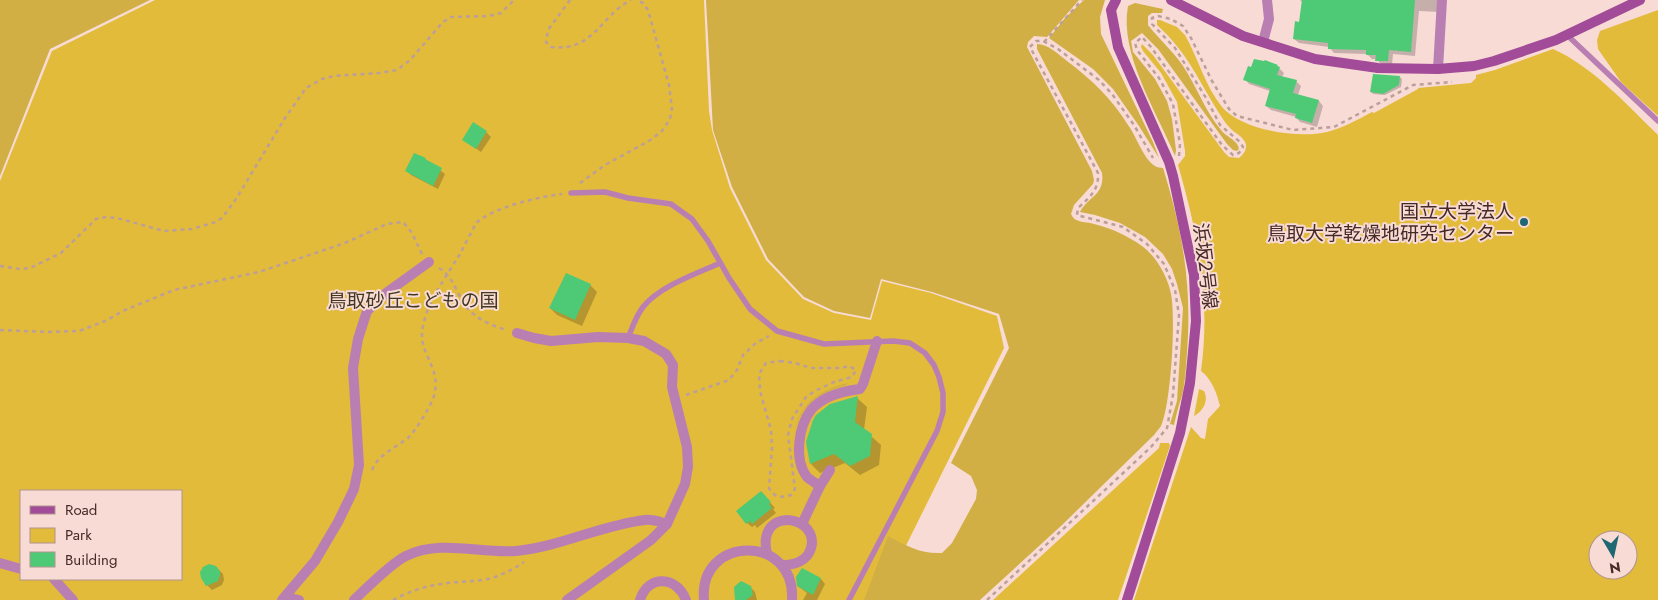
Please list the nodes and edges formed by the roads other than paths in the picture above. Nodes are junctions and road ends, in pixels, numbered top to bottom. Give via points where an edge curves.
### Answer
1 (1116, 0) edge
2 (1171, 0) edge
3 (1267, 0) edge
4 (1442, 0) edge
5 (1640, 0) edge
6 (1568, 34) junction
7 (1263, 42) junction
8 (1438, 68) junction
9 (1658, 120) edge
10 (571, 193) road end
11 (429, 262) road end
12 (720, 263) junction
13 (516, 333) road end
14 (628, 338) junction
15 (877, 341) junction
16 (830, 470) dead end
17 (820, 486) junction
18 (667, 524) junction
19 (802, 524) junction
20 (767, 554) junction
21 (0, 563) edge
22 (782, 565) junction
23 (20, 569) edge
24 (55, 580) edge
25 (284, 599) edge
26 (704, 599) edge
27 (73, 600) edge
28 (298, 600) edge
29 (354, 600) edge
30 (567, 600) edge
31 (640, 600) edge
32 (686, 600) edge
33 (792, 600) edge
34 (848, 600) edge
35 (1126, 600) edge

1 - 35 street, 浜坂2号線 via 1111,10 1118,47 1173,176 1194,275 1196,321 1190,383 1180,433
2 - 7 street via 1243,36
3 - 7 street via 1269,19
4 - 8 street
5 - 6 street
6 - 8 street via 1494,61
6 - 9 lane
7 - 8 street via 1315,59 1378,68
10 - 12 lane via 605,192 671,204 692,219
11 - 25 street via 386,292 367,311 353,368 359,465 354,489 315,561
12 - 14 lane via 654,296 643,307
12 - 15 lane via 750,309 776,331 824,344
13 - 14 street via 551,341
14 - 18 street via 651,344 666,354 673,365 672,387 687,447 688,468 685,484
15 - 17 street via 860,389 846,390 828,398 812,409 803,423 801,464 808,477
15 - 34 lane via 910,343 925,353 939,377 943,412
16 - 17 street
17 - 19 street
18 - 29 street via 646,520 514,551 444,547 425,550 406,556
18 - 30 street via 651,540
19 - 20 street via 788,519 774,525 766,538
19 - 22 street via 811,540 809,552 796,564
20 - 22 street
20 - 26 street via 744,550 722,558 707,575
21 - 23 street
22 - 33 street via 791,583
24 - 27 street
25 - 28 street
26 - 32 street
31 - 32 street via 649,586 664,581 678,587

